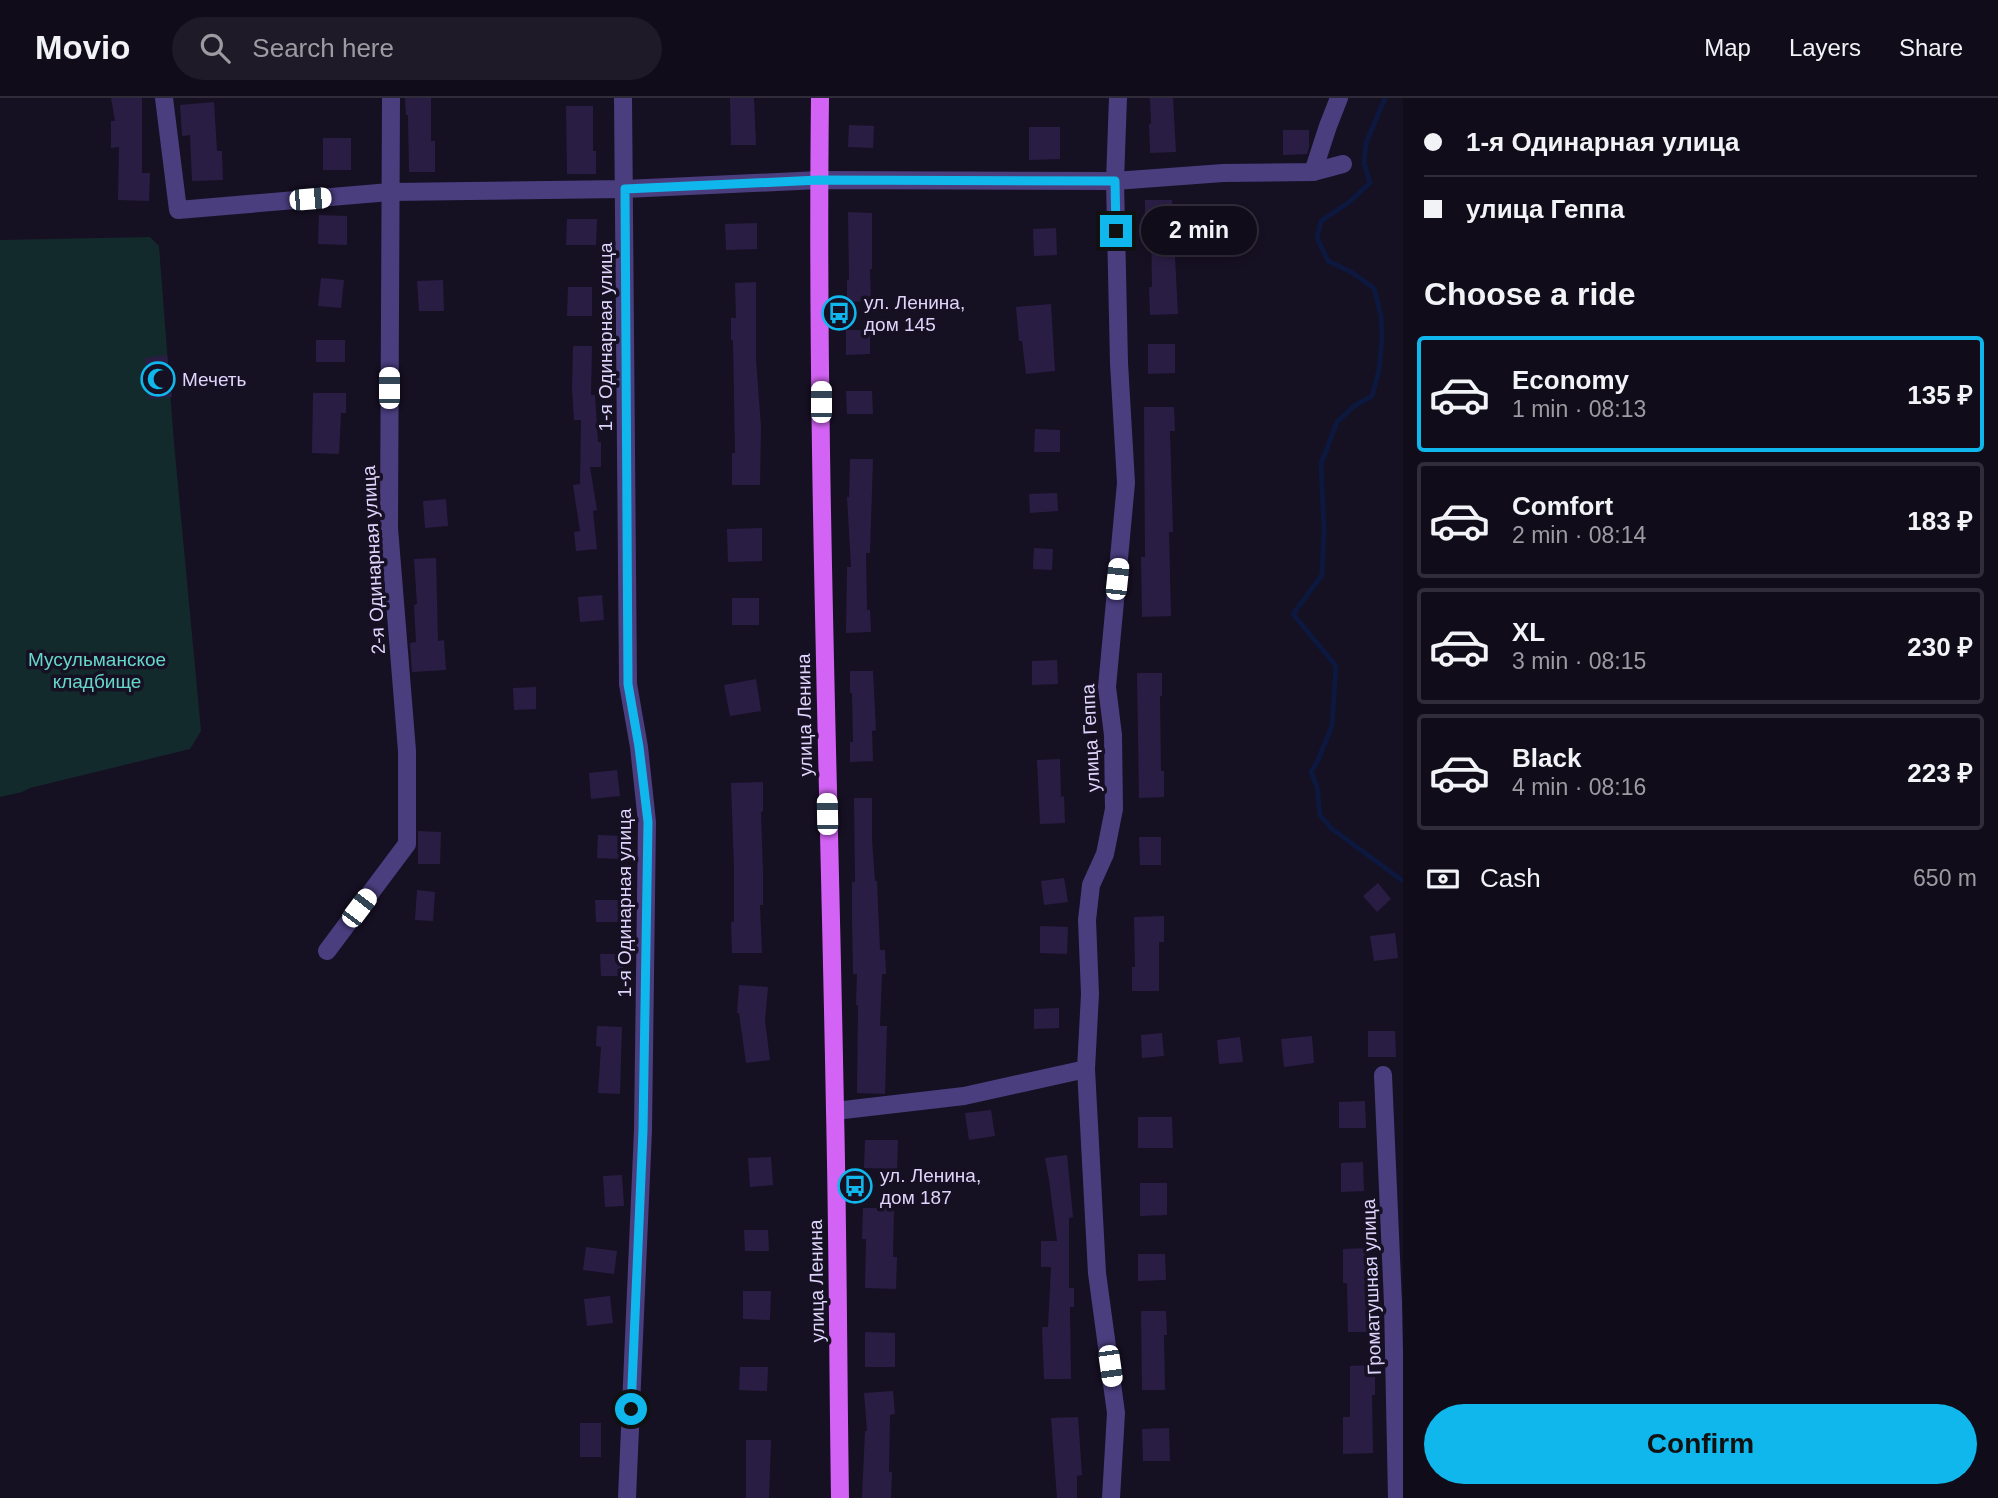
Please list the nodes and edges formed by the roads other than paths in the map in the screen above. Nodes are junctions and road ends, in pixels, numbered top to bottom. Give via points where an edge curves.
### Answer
1 (164, 98) edge
2 (391, 98) edge
3 (624, 98) edge
4 (820, 98) edge
5 (1118, 98) edge
6 (1339, 98) edge
7 (1343, 164) dead end
8 (1313, 172) junction
9 (819, 180) junction
10 (1115, 181) junction
11 (625, 189) junction
12 (390, 192) junction
13 (327, 951) dead end
14 (1086, 1069) junction
15 (1383, 1075) dead end
16 (835, 1111) junction
17 (627, 1498) edge
18 (840, 1498) edge
19 (1111, 1498) edge
20 (1397, 1498) edge

1 - 12 street via 178,210
2 - 12 street, 2-я Одинарная улица
3 - 11 street, 1-я Одинарная улица
4 - 9 main road, улица Ленина
5 - 10 street, улица Геппа
6 - 8 street
7 - 8 street
8 - 10 street
9 - 10 street
9 - 11 street
9 - 16 main road, улица Ленина via 823,652
10 - 14 street, улица Геппа via 1126,483 1107,687 1114,809 1105,854 1091,885 1087,920
11 - 12 street
11 - 17 street, 1-я Одинарная улица via 628,684 648,822 643,1130
12 - 13 street, 2-я Одинарная улица via 389,528 407,751 407,844
14 - 16 street via 964,1096
14 - 19 street, улица Геппа via 1097,1273 1116,1413
15 - 20 street, Громатушная улица
16 - 18 main road, улица Ленина

